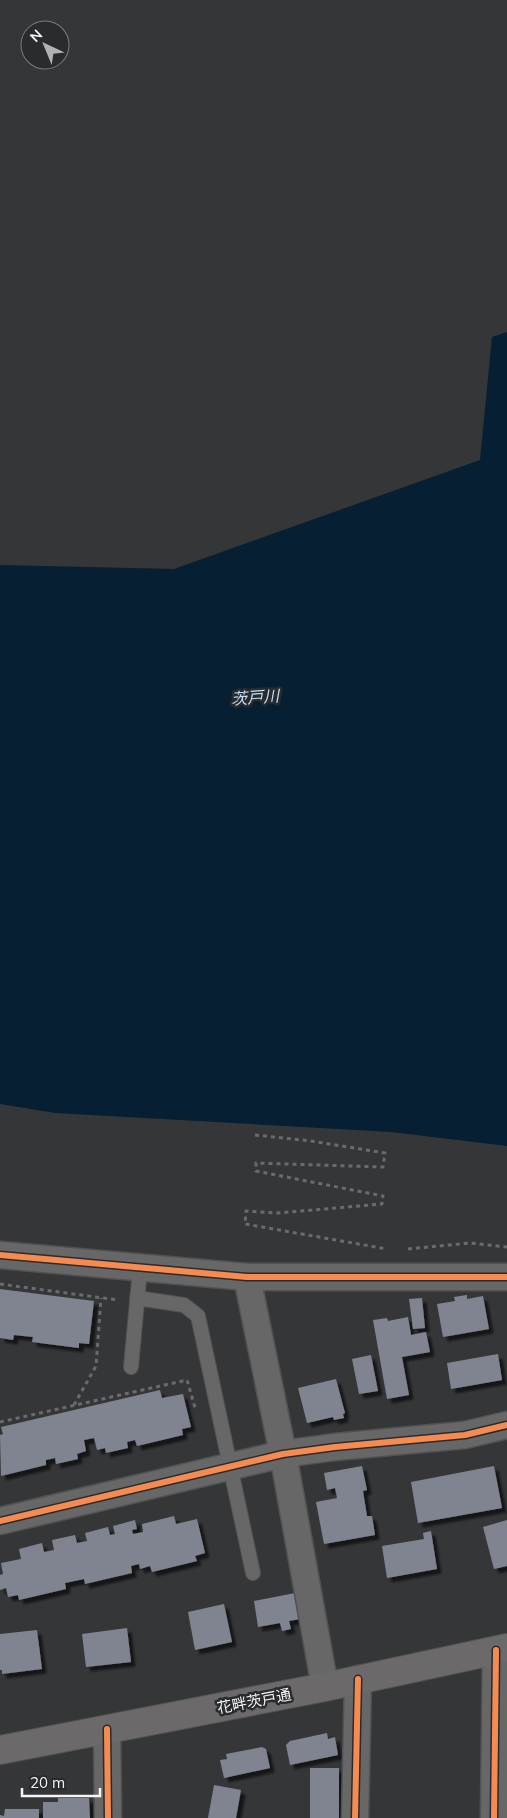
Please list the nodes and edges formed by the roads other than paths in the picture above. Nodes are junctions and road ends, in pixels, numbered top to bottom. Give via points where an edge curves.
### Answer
1 (0, 1255) edge
2 (140, 1269) junction
3 (247, 1277) junction
4 (507, 1277) edge
5 (137, 1298) junction
6 (131, 1367) dead end
7 (507, 1425) edge
8 (283, 1454) junction
9 (230, 1466) junction
10 (0, 1521) edge
11 (253, 1573) dead end
12 (501, 1649) edge
13 (358, 1680) junction
14 (325, 1687) junction
15 (107, 1729) junction
16 (0, 1750) edge
17 (108, 1818) edge
18 (355, 1818) edge
19 (494, 1818) edge

1 - 2 street
2 - 3 street
2 - 5 lane
3 - 4 street
3 - 8 street
5 - 6 lane
5 - 9 lane via 184,1305 198,1316
7 - 8 street via 465,1434
8 - 9 street
8 - 14 street
9 - 10 street
9 - 11 lane
12 - 13 main road, 花畔茨戸通
12 - 19 street
13 - 14 main road, 花畔茨戸通
13 - 18 street
14 - 15 main road, 花畔茨戸通
15 - 16 main road, 花畔茨戸通
15 - 17 street

